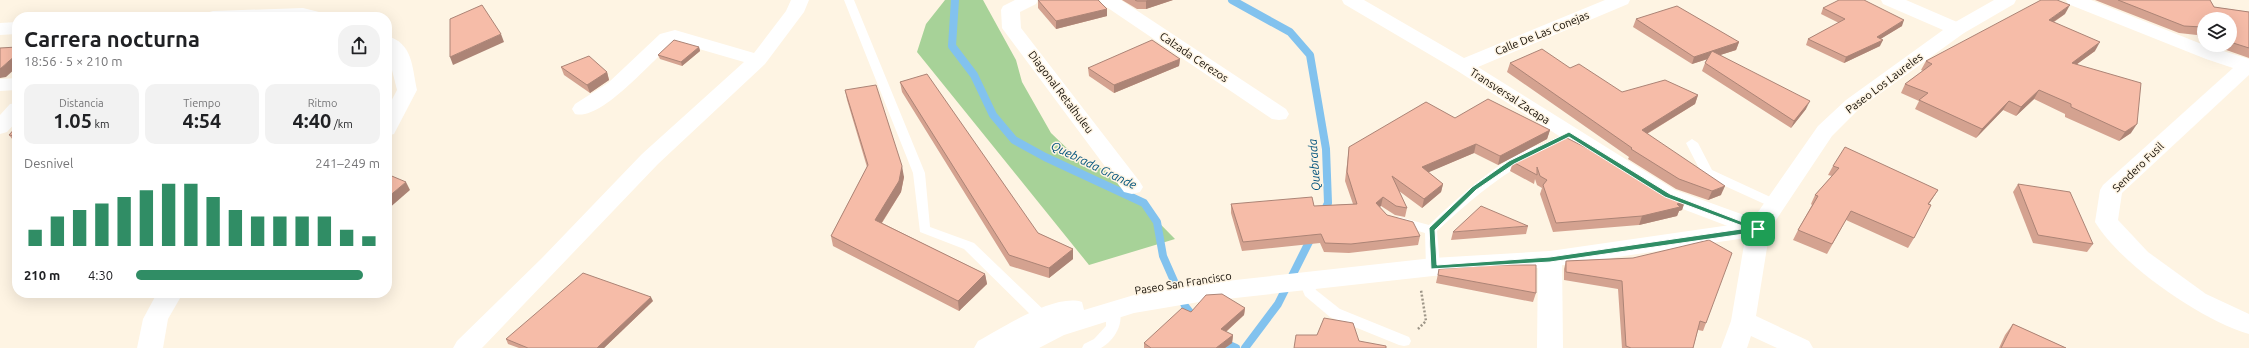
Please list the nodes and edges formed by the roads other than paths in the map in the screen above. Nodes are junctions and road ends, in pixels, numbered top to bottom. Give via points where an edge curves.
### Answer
1 (800, 0) edge
2 (849, 0) edge
3 (1029, 0) edge
4 (1109, 0) edge
5 (1351, 0) edge
6 (1890, 0) edge
7 (2007, 0) edge
8 (2075, 0) edge
9 (1608, 2) edge
10 (12, 28) edge
11 (0, 29) edge
12 (1957, 29) junction
13 (392, 45) edge
14 (758, 60) junction
15 (1462, 66) junction
16 (2248, 66) edge
17 (12, 84) edge
18 (0, 85) edge
19 (582, 109) dead end
20 (12, 114) edge
21 (1279, 114) dead end
22 (392, 119) edge
23 (0, 127) edge
24 (1558, 139) junction
25 (1692, 143) dead end
26 (1132, 187) dead end
27 (1775, 204) junction
28 (1386, 215) edge
29 (1758, 229) junction
30 (1431, 230) junction
31 (1550, 259) junction
32 (1433, 267) junction
33 (1303, 278) junction
34 (167, 298) edge
35 (1126, 302) junction
36 (1042, 317) junction
37 (1743, 321) junction
38 (2249, 325) edge
39 (1404, 341) road end
40 (150, 348) edge
41 (466, 348) edge
42 (987, 348) edge
43 (1017, 348) edge
44 (1089, 348) edge
45 (1550, 348) edge
46 (1734, 348) edge
47 (1800, 348) edge

1 - 14 street via 795,12
2 - 36 lane via 918,173 924,229 969,246
3 - 26 street, Diagonal Retalhuleu via 1010,10 1012,28
4 - 21 street, Calzada Cerezos
5 - 15 street, Transversal Zacapa
6 - 12 street
7 - 12 street, Paseo Los Laureles
8 - 16 street via 2213,55
9 - 15 street, Calle De Las Conejas
10 - 11 street
12 - 27 street, Paseo Los Laureles via 1853,104 1825,131
13 - 22 street via 398,49 407,90
14 - 19 street via 675,36 667,38 615,87
14 - 41 street via 650,159
15 - 24 street, Transversal Zacapa
16 - 38 street, Sendero Fusil via 2111,190 2106,222 2140,258 2191,295
17 - 18 street
20 - 23 street
24 - 29 street, Transversal Zacapa via 1667,195
24 - 30 lane via 1511,163 1474,189
25 - 27 lane via 1707,173
27 - 29 street, Paseo Los Laureles
28 - 30 lane via 1390,219
29 - 31 street, Paseo San Francisco
29 - 37 street, Paseo Los Laureles
30 - 32 lane
31 - 32 street, Paseo San Francisco
31 - 45 street
32 - 33 street, Paseo San Francisco
33 - 35 street, Paseo San Francisco
33 - 39 lane via 1310,293 1335,313
34 - 40 street via 161,305 150,333
35 - 36 street, Paseo San Francisco
35 - 43 street, Paseo San Francisco via 1055,328
35 - 44 lane via 1113,327 1099,343
36 - 42 street, Paseo San Francisco
37 - 46 street, Paseo Los Laureles
37 - 47 street

